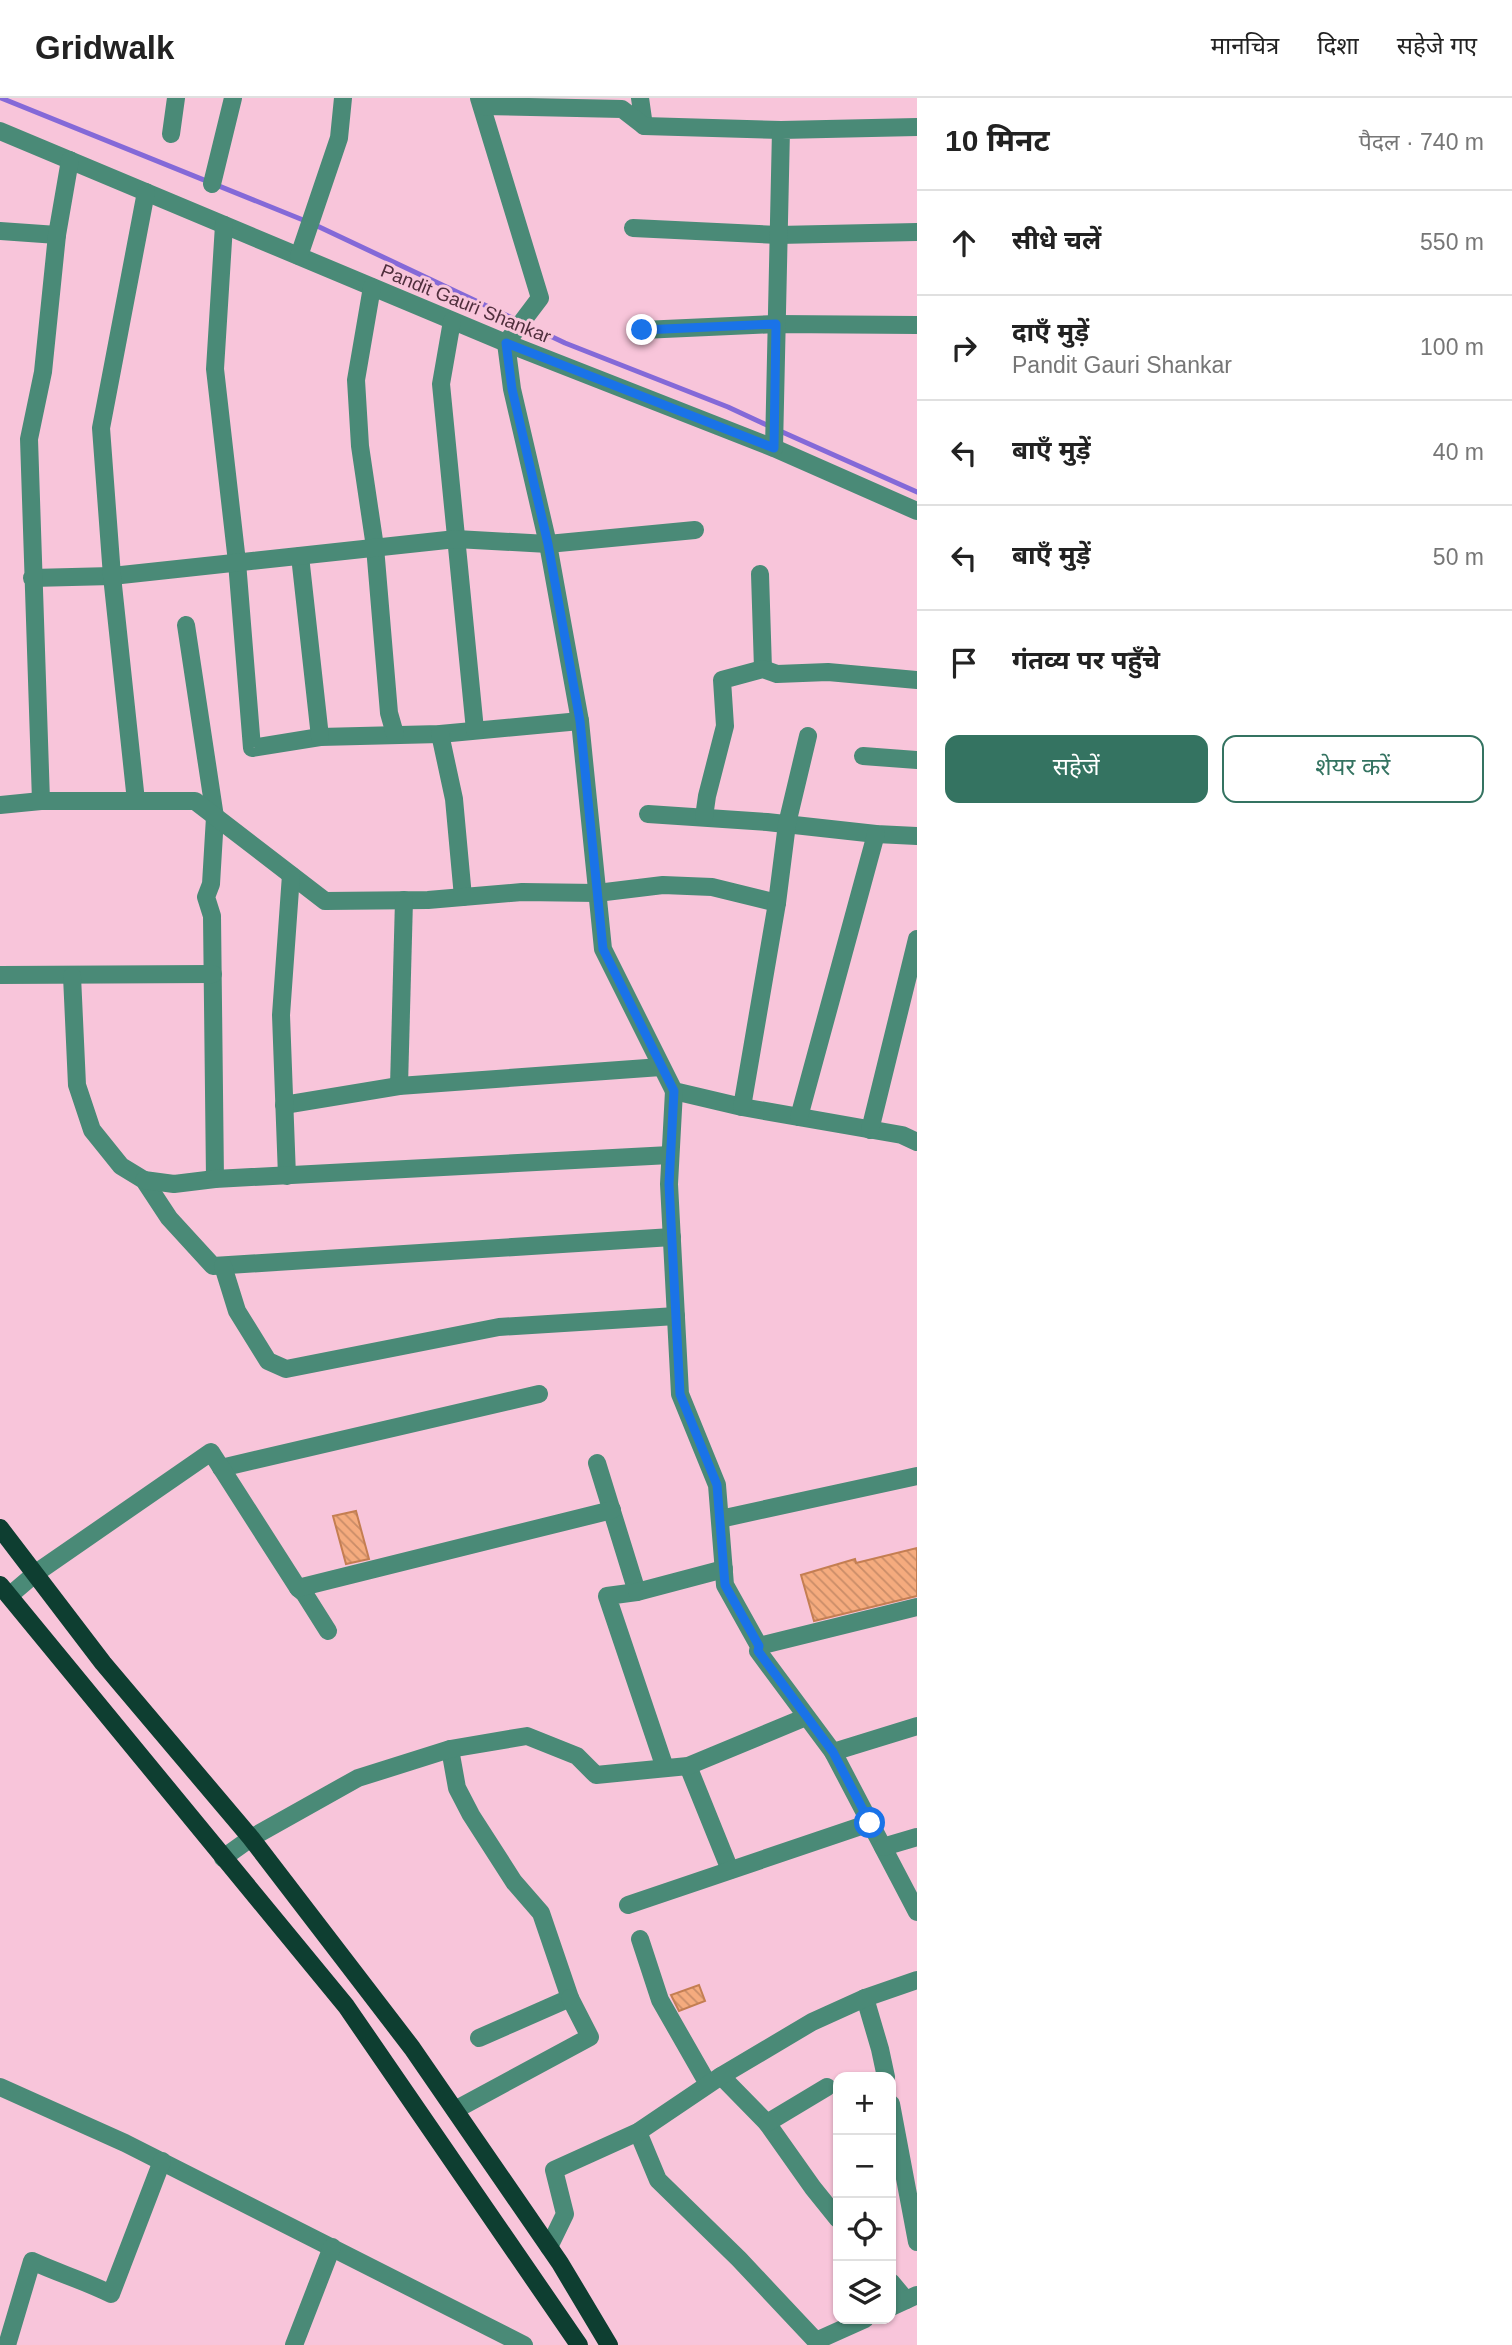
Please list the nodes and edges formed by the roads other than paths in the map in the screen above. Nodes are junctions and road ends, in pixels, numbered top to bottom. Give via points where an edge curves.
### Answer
1 (176, 98) edge
2 (233, 98) edge
3 (343, 98) edge
4 (640, 98) edge
5 (480, 102) edge
6 (644, 126) junction
7 (917, 127) edge
8 (781, 130) junction
9 (0, 131) edge
10 (171, 134) dead end
11 (69, 160) junction
12 (212, 184) dead end
13 (146, 192) junction
14 (224, 225) junction
15 (633, 228) dead end
16 (0, 231) edge
17 (917, 232) edge
18 (57, 235) junction
19 (778, 235) junction
20 (299, 256) junction
21 (372, 287) junction
22 (452, 321) junction
23 (776, 324) junction
24 (917, 326) edge
25 (642, 330) dead end
26 (506, 343) junction
27 (774, 448) junction
28 (917, 511) edge
29 (695, 530) dead end
30 (457, 539) junction
31 (548, 544) junction
32 (375, 547) junction
33 (300, 556) junction
34 (237, 562) junction
35 (760, 575) dead end
36 (112, 576) junction
37 (32, 578) junction
38 (186, 625) dead end
39 (763, 669) junction
40 (917, 680) edge
41 (580, 721) junction
42 (475, 730) junction
43 (395, 734) junction
44 (440, 734) junction
45 (808, 736) dead end
46 (320, 737) junction
47 (863, 756) dead end
48 (917, 760) edge
49 (41, 801) junction
50 (136, 801) junction
51 (0, 805) edge
52 (648, 814) dead end
53 (215, 817) junction
54 (704, 817) junction
55 (788, 824) junction
56 (876, 834) junction
57 (917, 836) edge
58 (291, 875) junction
59 (597, 893) junction
60 (463, 897) junction
61 (404, 900) junction
62 (777, 904) junction
63 (917, 939) edge
64 (213, 974) junction
65 (0, 975) edge
66 (72, 976) junction
67 (662, 1067) junction
68 (399, 1086) junction
69 (674, 1091) junction
70 (284, 1105) junction
71 (743, 1107) junction
72 (799, 1117) junction
73 (870, 1130) junction
74 (917, 1142) edge
75 (670, 1155) junction
76 (287, 1176) junction
77 (215, 1179) junction
78 (144, 1180) junction
79 (672, 1237) junction
80 (223, 1266) junction
81 (676, 1316) junction
82 (539, 1394) dead end
83 (597, 1463) dead end
84 (221, 1468) junction
85 (917, 1476) edge
86 (612, 1510) junction
87 (720, 1519) junction
88 (0, 1528) edge
89 (724, 1569) junction
90 (36, 1573) junction
91 (298, 1588) junction
92 (4, 1590) edge
93 (637, 1592) junction
94 (917, 1607) edge
95 (328, 1631) dead end
96 (759, 1646) junction
97 (806, 1717) junction
98 (917, 1726) edge
99 (450, 1749) junction
100 (833, 1752) junction
101 (688, 1766) junction
102 (665, 1768) junction
103 (870, 1823) junction
104 (251, 1838) junction
105 (917, 1838) edge
106 (883, 1847) junction
107 (223, 1858) junction
108 (730, 1870) junction
109 (628, 1905) dead end
110 (917, 1912) edge
111 (640, 1939) dead end
112 (917, 1980) edge
113 (570, 1998) junction
114 (864, 1998) junction
115 (479, 2038) dead end
116 (885, 2072) edge
117 (715, 2080) junction
118 (0, 2087) edge
119 (827, 2087) dead end
120 (455, 2110) junction
121 (767, 2123) junction
122 (468, 2129) junction
123 (896, 2131) edge
124 (638, 2132) junction
125 (443, 2147) junction
126 (162, 2161) junction
127 (833, 2213) edge
128 (917, 2242) edge
129 (332, 2247) junction
130 (549, 2247) junction
131 (853, 2324) edge
132 (7, 2345) edge
133 (294, 2345) edge
134 (524, 2345) edge
135 (579, 2345) edge
136 (609, 2345) edge

1 - 10 street
2 - 12 street
3 - 20 street via 339,138
4 - 6 street
5 - 6 street via 622,109
5 - 26 street via 540,299
6 - 8 street
7 - 8 street
8 - 19 street
9 - 11 street, Pandit Gauri Shankar
11 - 13 street, Pandit Gauri Shankar
11 - 18 street
13 - 14 street, Pandit Gauri Shankar
13 - 36 street via 101,428
14 - 20 street, Pandit Gauri Shankar
14 - 34 street via 215,369
15 - 19 street
16 - 18 street
17 - 19 street
18 - 37 street via 43,372 29,439
19 - 23 street
20 - 21 street, Pandit Gauri Shankar
21 - 22 street, Pandit Gauri Shankar
21 - 32 street via 356,380
22 - 26 street, Pandit Gauri Shankar
22 - 30 street via 441,384
23 - 24 street
23 - 25 street
23 - 27 street
26 - 27 street, Pandit Gauri Shankar
26 - 31 street via 512,389
27 - 28 street, Pandit Gauri Shankar
29 - 31 street
30 - 31 street
30 - 32 street
30 - 42 street
31 - 41 street
32 - 33 street
32 - 43 street via 389,713
33 - 34 street
33 - 46 street
34 - 36 street
34 - 46 street via 252,748
35 - 39 street
36 - 37 street
36 - 50 street
37 - 49 street
38 - 53 street
39 - 40 street via 777,674 828,672
39 - 54 street via 722,680 725,726
41 - 42 street
41 - 59 street
42 - 44 street
43 - 44 street
43 - 46 street
44 - 60 street via 454,799
45 - 55 street
47 - 48 street
49 - 50 street
49 - 51 street
50 - 53 street via 195,802
52 - 54 street
53 - 58 street
53 - 64 street via 211,884 206,897 212,916
54 - 55 street
55 - 56 street
55 - 62 street
56 - 57 street
56 - 72 street
58 - 61 street via 325,901
58 - 70 street via 281,1015
59 - 60 street
59 - 62 street via 663,885 712,887
59 - 67 street via 603,949
60 - 61 street
61 - 68 street
62 - 71 street
63 - 73 street
64 - 66 street
64 - 77 street
65 - 66 street
66 - 78 street via 77,1085 92,1130 121,1166
67 - 68 street
67 - 69 street
68 - 70 street
69 - 71 street
69 - 75 street
70 - 76 street
71 - 72 street
72 - 73 street
73 - 74 street
75 - 76 street
75 - 79 street
76 - 77 street
77 - 78 street via 174,1184
78 - 80 street via 169,1218 214,1266
79 - 80 street
79 - 81 street
80 - 81 street via 237,1311 268,1361 286,1369 499,1327
81 - 87 street via 680,1394 717,1485
82 - 84 street
83 - 86 street
84 - 90 street via 211,1452
84 - 91 street
85 - 87 street
86 - 91 street
86 - 93 street
87 - 89 street
88 - 90 main road
89 - 93 street
89 - 96 street via 725,1585
90 - 92 street
90 - 104 main road via 103,1663
91 - 95 street
92 - 107 main road
93 - 102 street via 607,1596
94 - 96 street
96 - 97 street via 758,1651
97 - 100 street
97 - 101 street
98 - 100 street
99 - 102 street via 527,1737 577,1756 596,1775
99 - 104 street via 358,1777
99 - 113 street via 457,1788 471,1815 514,1882 541,1913
100 - 103 street
101 - 102 street
101 - 108 street
103 - 106 street
103 - 108 street
104 - 107 street
104 - 120 main road
105 - 106 street
106 - 110 street
107 - 125 main road via 346,2006
108 - 109 street
111 - 117 street via 660,2000
112 - 114 street
113 - 115 street
113 - 120 street via 590,2037
114 - 116 street
114 - 117 street via 812,2022
117 - 121 street
117 - 124 street
118 - 126 street
119 - 121 street
120 - 122 main road
121 - 127 street
122 - 125 main road
122 - 130 main road
123 - 128 street
124 - 130 street via 554,2170 565,2214
124 - 131 street via 657,2180 816,2341
125 - 135 main road
126 - 129 street
126 - 132 street via 111,2294 32,2260
129 - 133 street
129 - 134 street
130 - 136 main road

